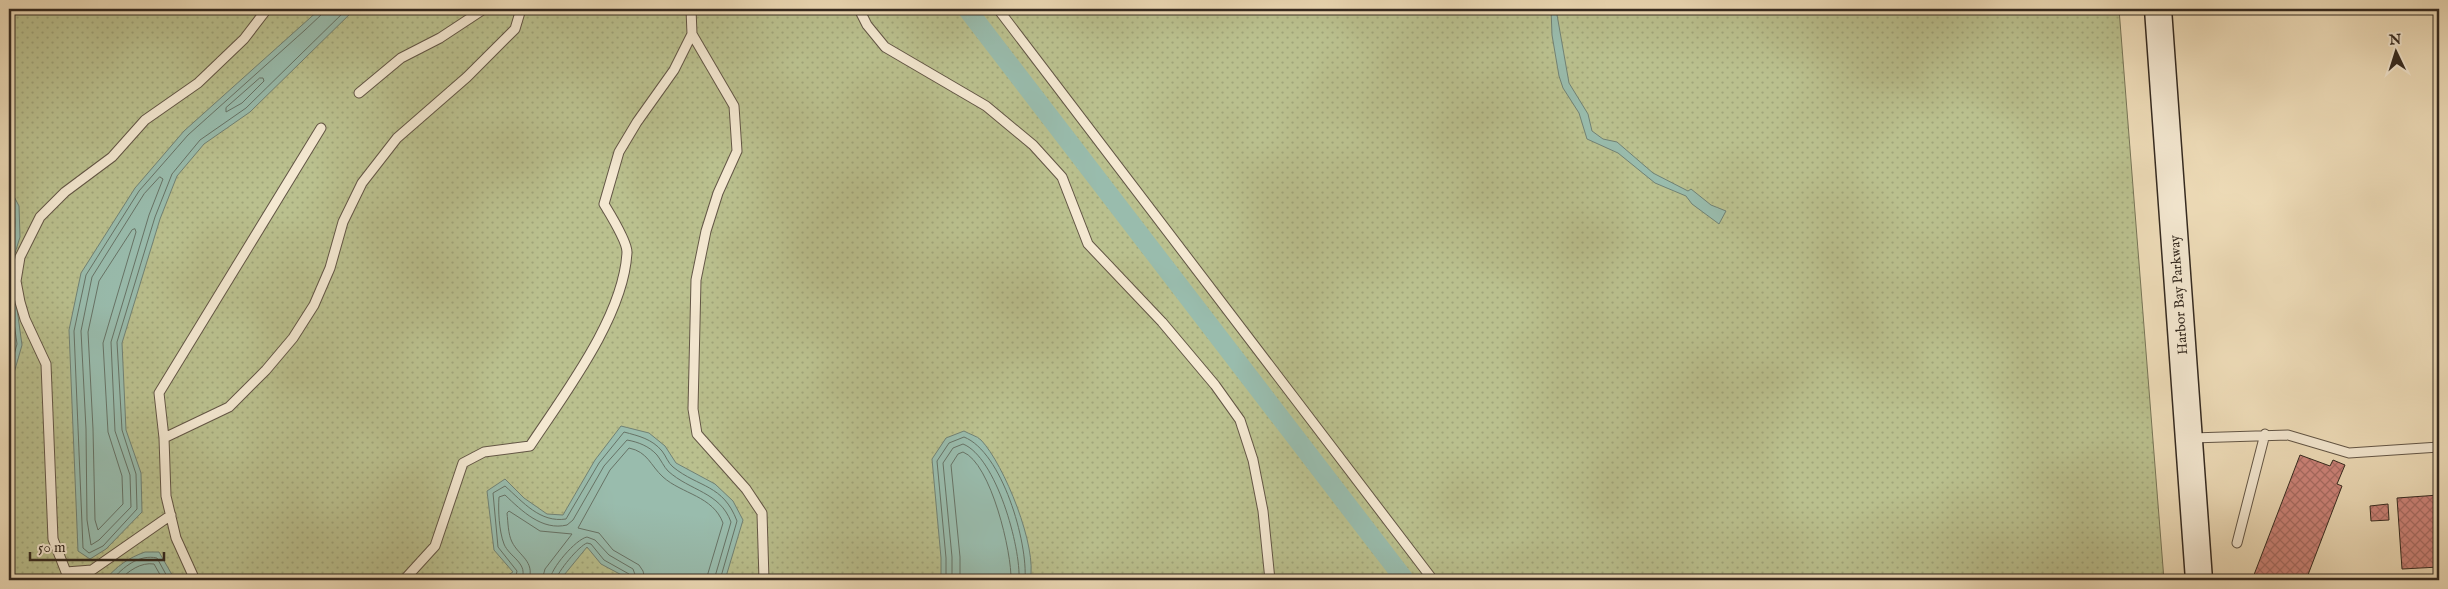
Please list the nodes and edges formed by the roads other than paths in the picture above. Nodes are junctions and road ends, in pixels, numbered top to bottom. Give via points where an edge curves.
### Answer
1 (267, 9) edge
2 (484, 9) edge
3 (520, 9) edge
4 (691, 9) edge
5 (859, 9) edge
6 (998, 9) edge
7 (2158, 9) edge
8 (692, 34) junction
9 (359, 93) dead end
10 (321, 128) dead end
11 (2265, 434) junction
12 (164, 438) junction
13 (2189, 438) junction
14 (2439, 447) edge
15 (171, 515) junction
16 (2237, 543) dead end
17 (195, 580) edge
18 (404, 580) edge
19 (764, 580) edge
20 (1270, 580) edge
21 (1433, 580) edge
22 (2199, 580) edge

1 - 15 lane via 244,39 198,83 145,120 112,157 65,192 40,217 20,258 16,280 24,319 46,364 53,540 66,572 92,570
2 - 9 lane via 401,58
3 - 12 lane via 515,29 468,77 397,138 362,182 343,222 330,268 314,305 288,345 228,407
4 - 8 lane
5 - 20 lane via 885,47 986,106 1033,145 1062,178 1088,244 1162,322 1215,385 1240,420 1253,460 1263,511
6 - 21 lane
7 - 13 main road, Harbor Bay Parkway
8 - 18 lane via 674,70 619,152 604,204 627,250 617,300 587,357 530,446 484,452 463,463 435,546
8 - 19 lane via 734,106 737,151 706,231 696,280 694,409 697,434 746,489 762,513
10 - 12 lane via 159,393
11 - 13 lane via 2241,438
11 - 14 lane via 2288,435 2349,453
11 - 16 lane
12 - 15 lane via 166,496
13 - 22 main road, Harbor Bay Parkway
15 - 17 lane via 176,538

